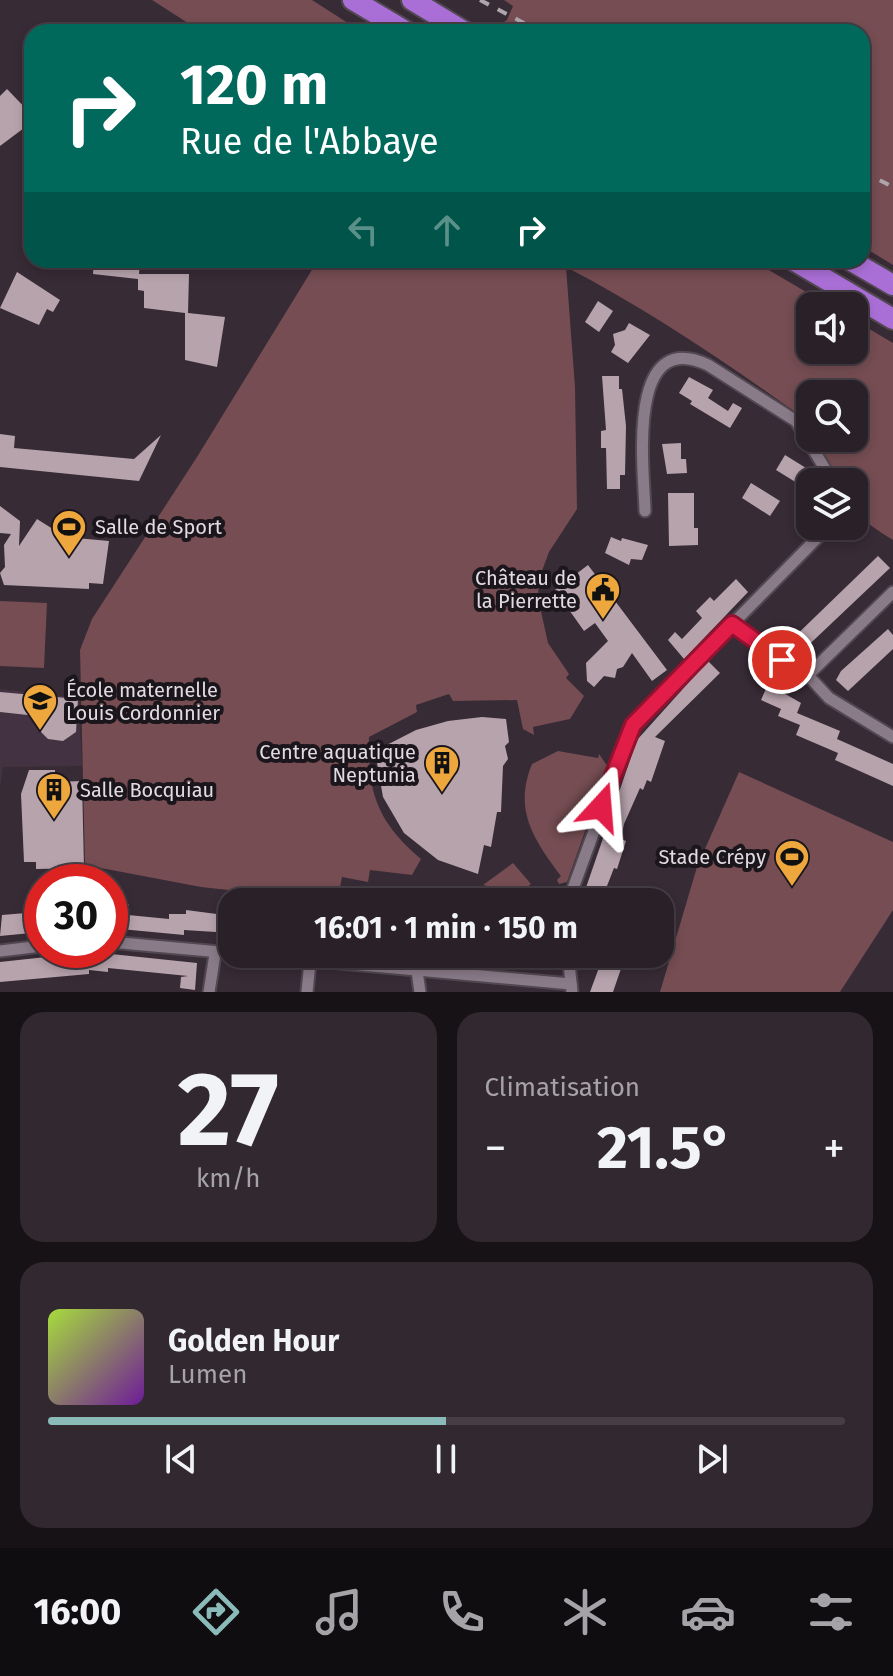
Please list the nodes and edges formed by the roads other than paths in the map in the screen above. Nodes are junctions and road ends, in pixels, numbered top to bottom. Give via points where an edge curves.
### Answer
1 (353, 0) edge
2 (412, 0) edge
3 (394, 24) edge
4 (452, 24) edge
5 (807, 268) edge
6 (864, 268) edge
7 (893, 285) edge
8 (893, 319) edge
9 (825, 468) edge
10 (645, 511) dead end
11 (815, 540) edge
12 (893, 592) edge
13 (732, 624) junction
14 (808, 675) junction
15 (893, 737) edge
16 (573, 888) edge
17 (128, 944) edge
18 (24, 948) edge
19 (0, 951) edge
20 (215, 954) junction
21 (218, 954) edge
22 (309, 968) edge
23 (381, 968) edge
24 (570, 968) edge
25 (417, 971) junction
26 (572, 988) edge
27 (209, 992) edge
28 (307, 992) edge
29 (420, 992) edge

1 - 3 highway
2 - 4 highway
5 - 8 highway
6 - 7 highway
9 - 10 street via 796,421 708,365 682,359 661,369 645,396
11 - 13 street
12 - 14 street
13 - 14 street
13 - 16 street via 628,732
14 - 15 street via 829,698
17 - 20 street
18 - 19 street
20 - 21 street
20 - 27 street
22 - 28 street
23 - 25 street
24 - 26 street
25 - 26 street
25 - 29 street

